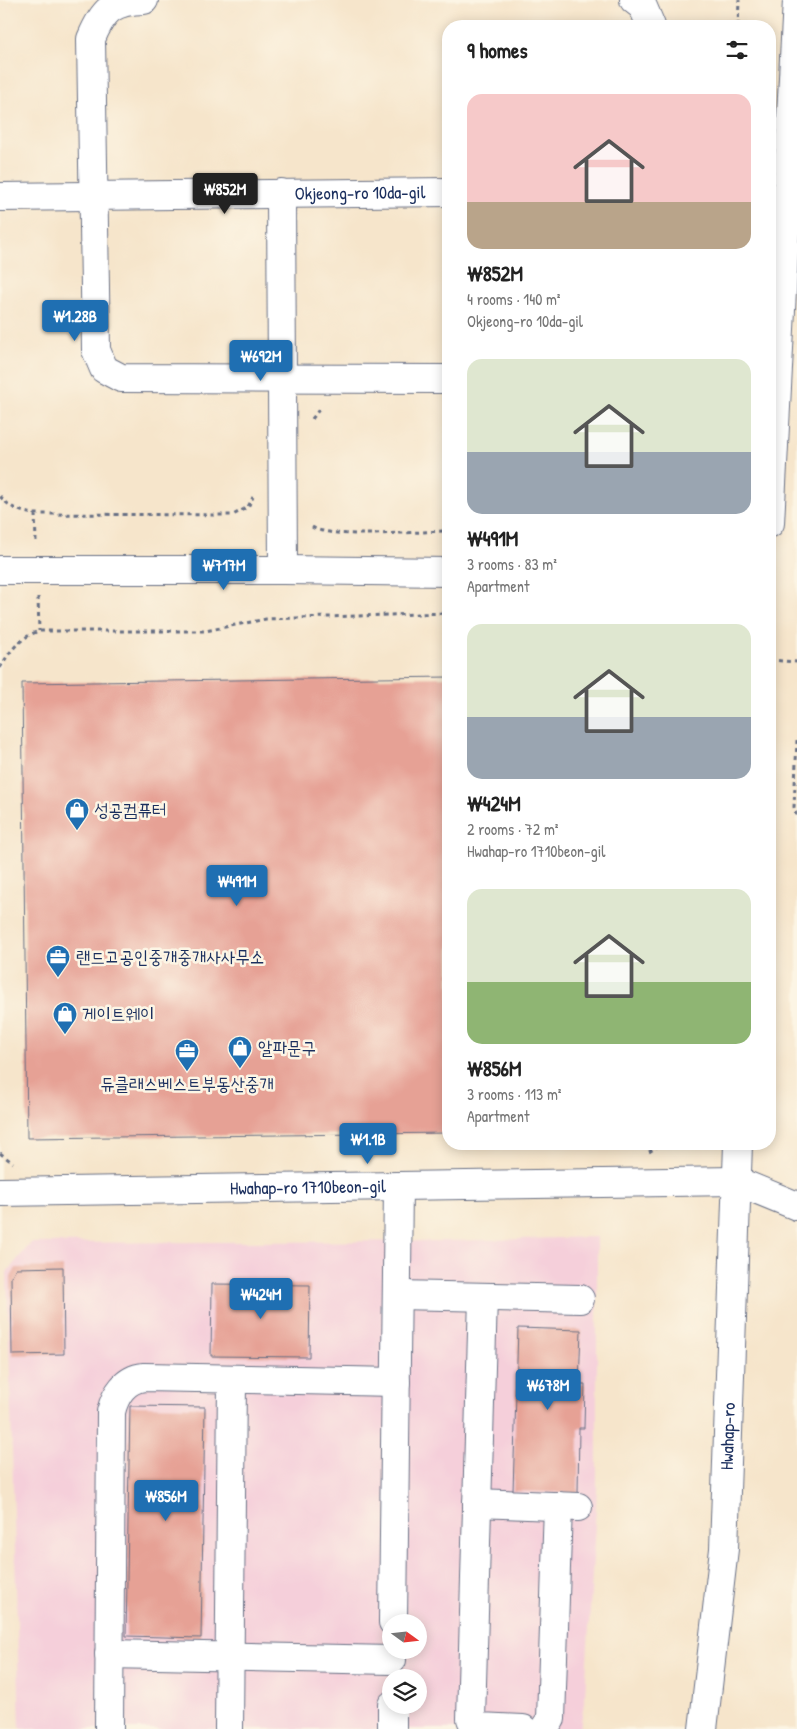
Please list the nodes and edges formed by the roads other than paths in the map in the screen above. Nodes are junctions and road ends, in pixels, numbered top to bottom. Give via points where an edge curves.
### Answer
1 (144, 0) edge
2 (634, 0) edge
3 (797, 0) edge
4 (648, 20) edge
5 (442, 192) edge
6 (282, 193) junction
7 (92, 194) junction
8 (0, 197) edge
9 (282, 378) junction
10 (442, 380) edge
11 (776, 407) edge
12 (0, 570) edge
13 (283, 570) junction
14 (442, 572) edge
15 (738, 1150) edge
16 (736, 1182) junction
17 (398, 1186) junction
18 (0, 1192) edge
19 (797, 1206) edge
20 (397, 1295) junction
21 (483, 1297) junction
22 (580, 1299) dead end
23 (232, 1379) junction
24 (396, 1382) junction
25 (477, 1503) junction
26 (393, 1614) edge
27 (109, 1654) junction
28 (230, 1656) junction
29 (392, 1662) edge
30 (392, 1714) edge
31 (109, 1729) edge
32 (229, 1729) edge
33 (392, 1729) edge
34 (523, 1729) edge
35 (544, 1729) edge
36 (703, 1729) edge

1 - 7 street via 120,3 107,9 91,39
2 - 4 street via 643,7
3 - 11 street
5 - 6 street, Okjeong-ro 10da-gil
6 - 7 street, Okjeong-ro 10da-gil
6 - 9 street
7 - 8 street, Okjeong-ro 10da-gil
7 - 9 street via 96,350 104,369 122,378
9 - 10 street
9 - 13 street
12 - 13 street
13 - 14 street
15 - 16 street, Hwahap-ro
16 - 17 street, Hwahap-ro 1710beon-gil
16 - 19 street
16 - 36 street, Hwahap-ro via 724,1549
17 - 18 street, Hwahap-ro 1710beon-gil
17 - 20 street
20 - 21 street
20 - 24 street
21 - 22 street
21 - 25 street
23 - 24 street
23 - 27 street via 135,1378 113,1402
23 - 28 street
24 - 26 street
25 - 34 street via 471,1719 479,1727
25 - 35 street via 568,1507 551,1719
27 - 28 street
27 - 31 street
28 - 29 street
28 - 32 street
30 - 33 street

